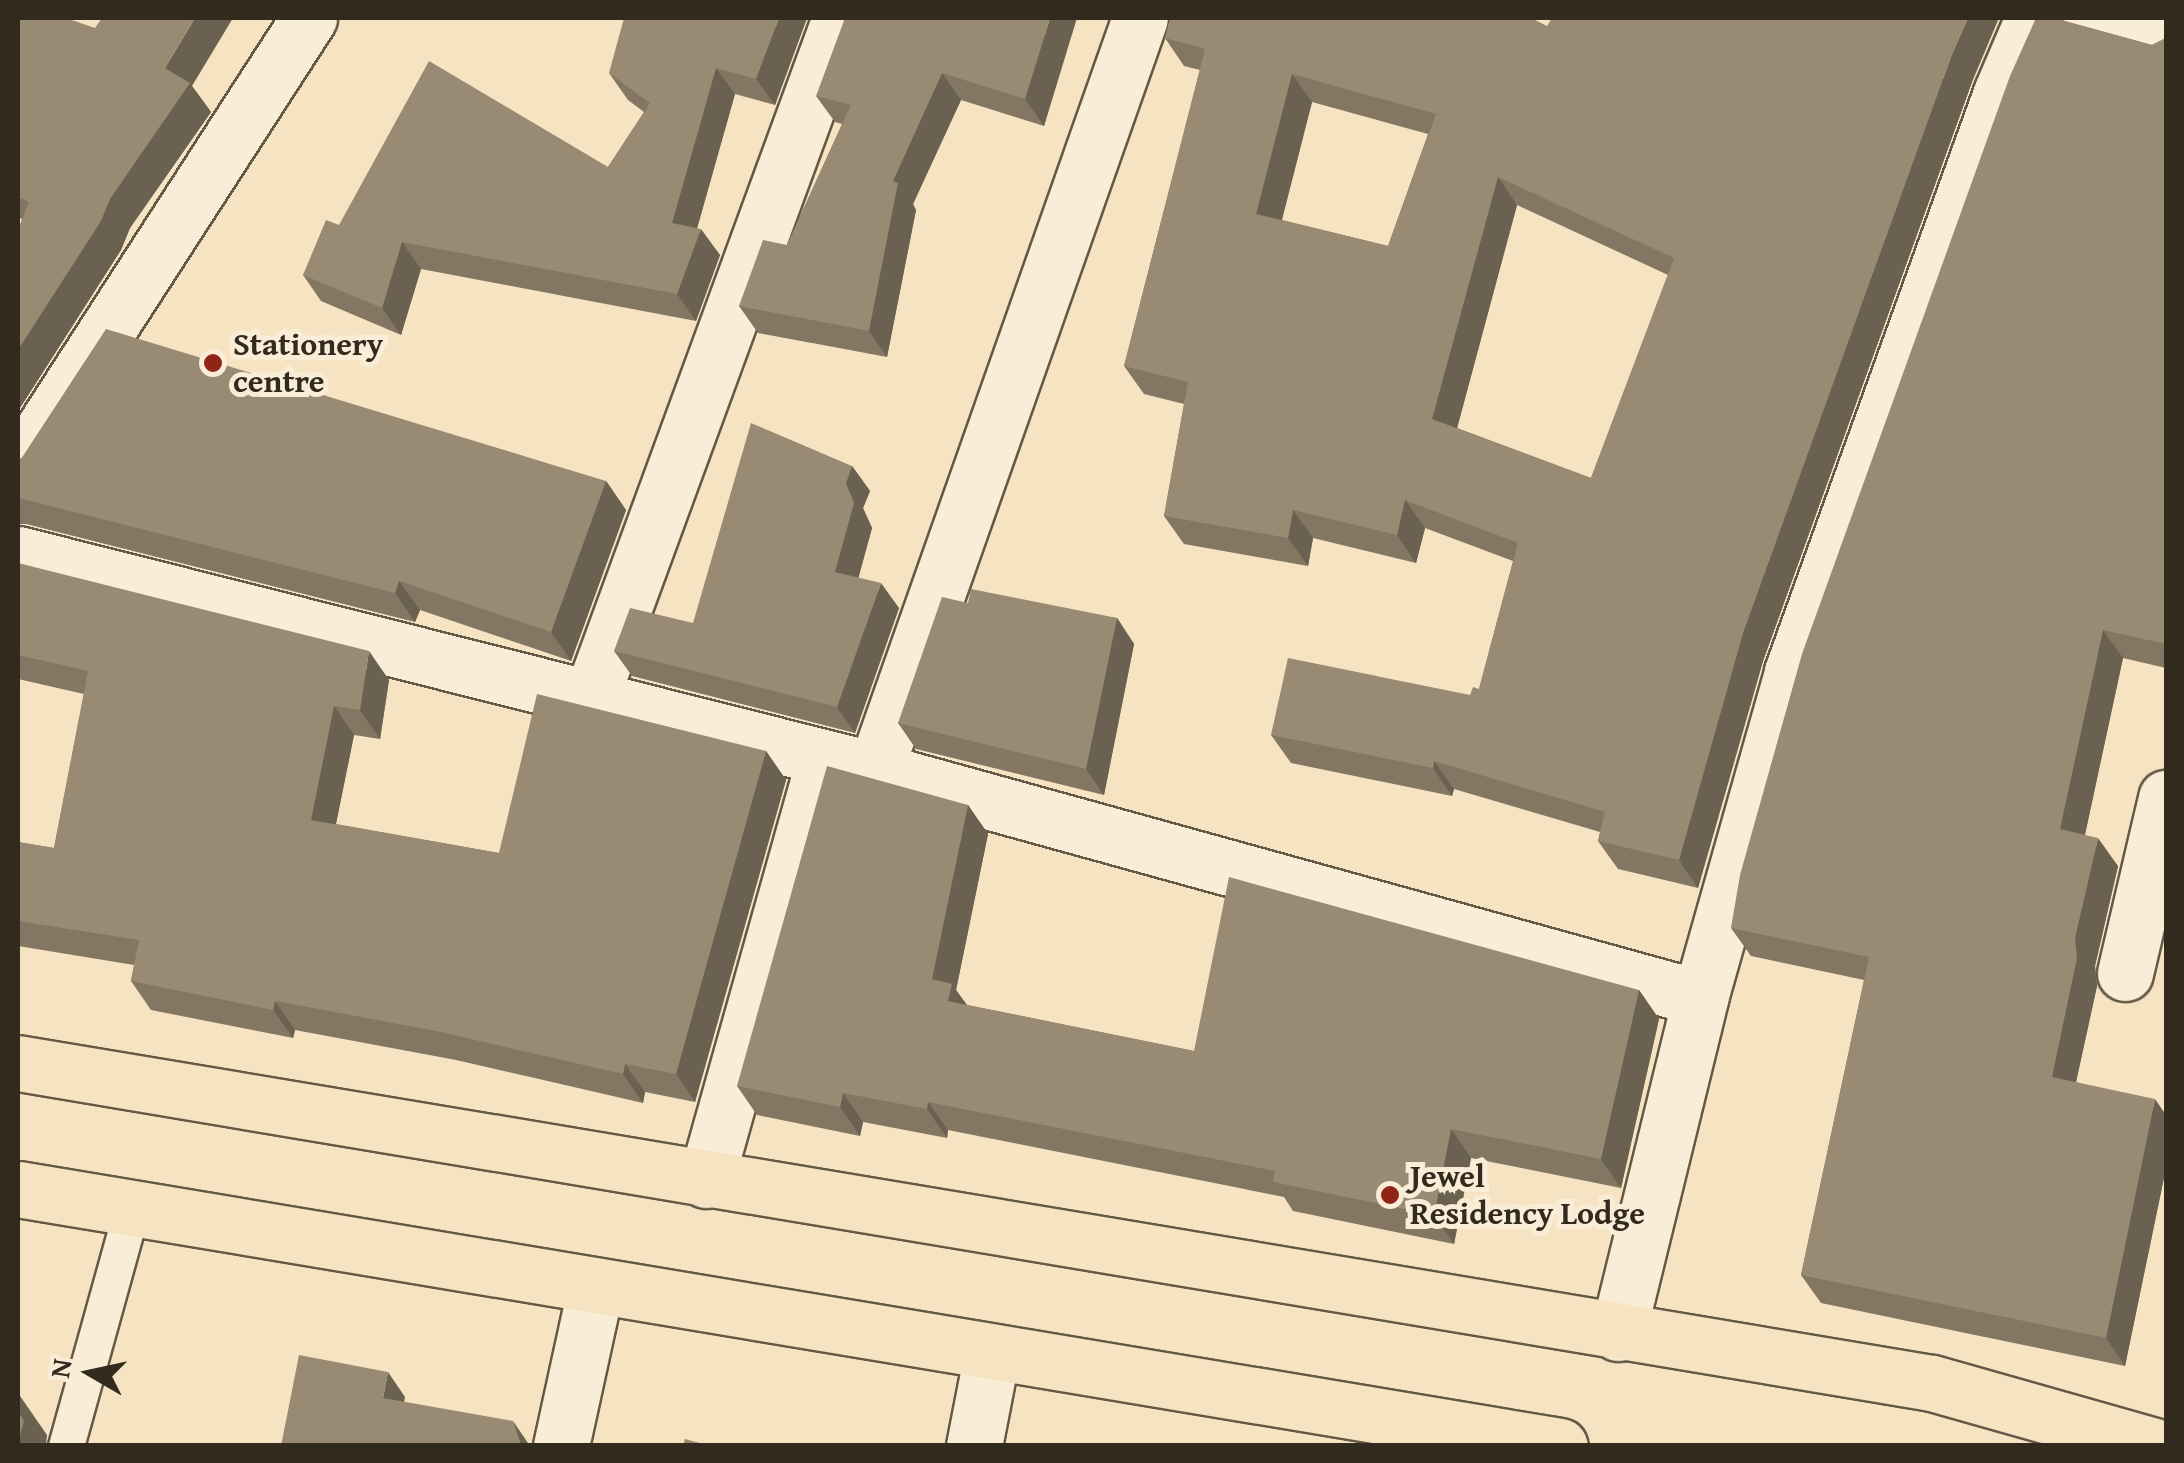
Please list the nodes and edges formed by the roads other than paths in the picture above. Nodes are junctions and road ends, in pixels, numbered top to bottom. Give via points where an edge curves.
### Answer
1 (308, 18) edge
2 (840, 18) edge
3 (2033, 18) edge
4 (2090, 18) edge
5 (1134, 19) edge
6 (2166, 42) edge
7 (18, 468) edge
8 (18, 554) edge
9 (590, 700) junction
10 (850, 764) junction
11 (2166, 798) edge
12 (2125, 973) dead end
13 (1700, 998) junction
14 (18, 1062) edge
15 (706, 1180) junction
16 (18, 1188) edge
17 (132, 1208) junction
18 (596, 1286) junction
19 (1618, 1333) junction
20 (992, 1353) junction
21 (66, 1446) edge
22 (562, 1446) edge
23 (974, 1446) edge
24 (1560, 1446) edge
25 (2154, 1446) edge

1 - 7 street
2 - 9 street
3 - 13 street via 1792,672
4 - 6 street
5 - 10 street
8 - 9 street
9 - 10 street
10 - 13 street
10 - 15 street
11 - 12 street
13 - 19 street
14 - 15 highway
15 - 19 highway
16 - 17 highway
17 - 18 highway
17 - 21 lane
18 - 20 highway
18 - 22 street
19 - 25 highway via 1932,1383
20 - 23 street
20 - 24 highway

